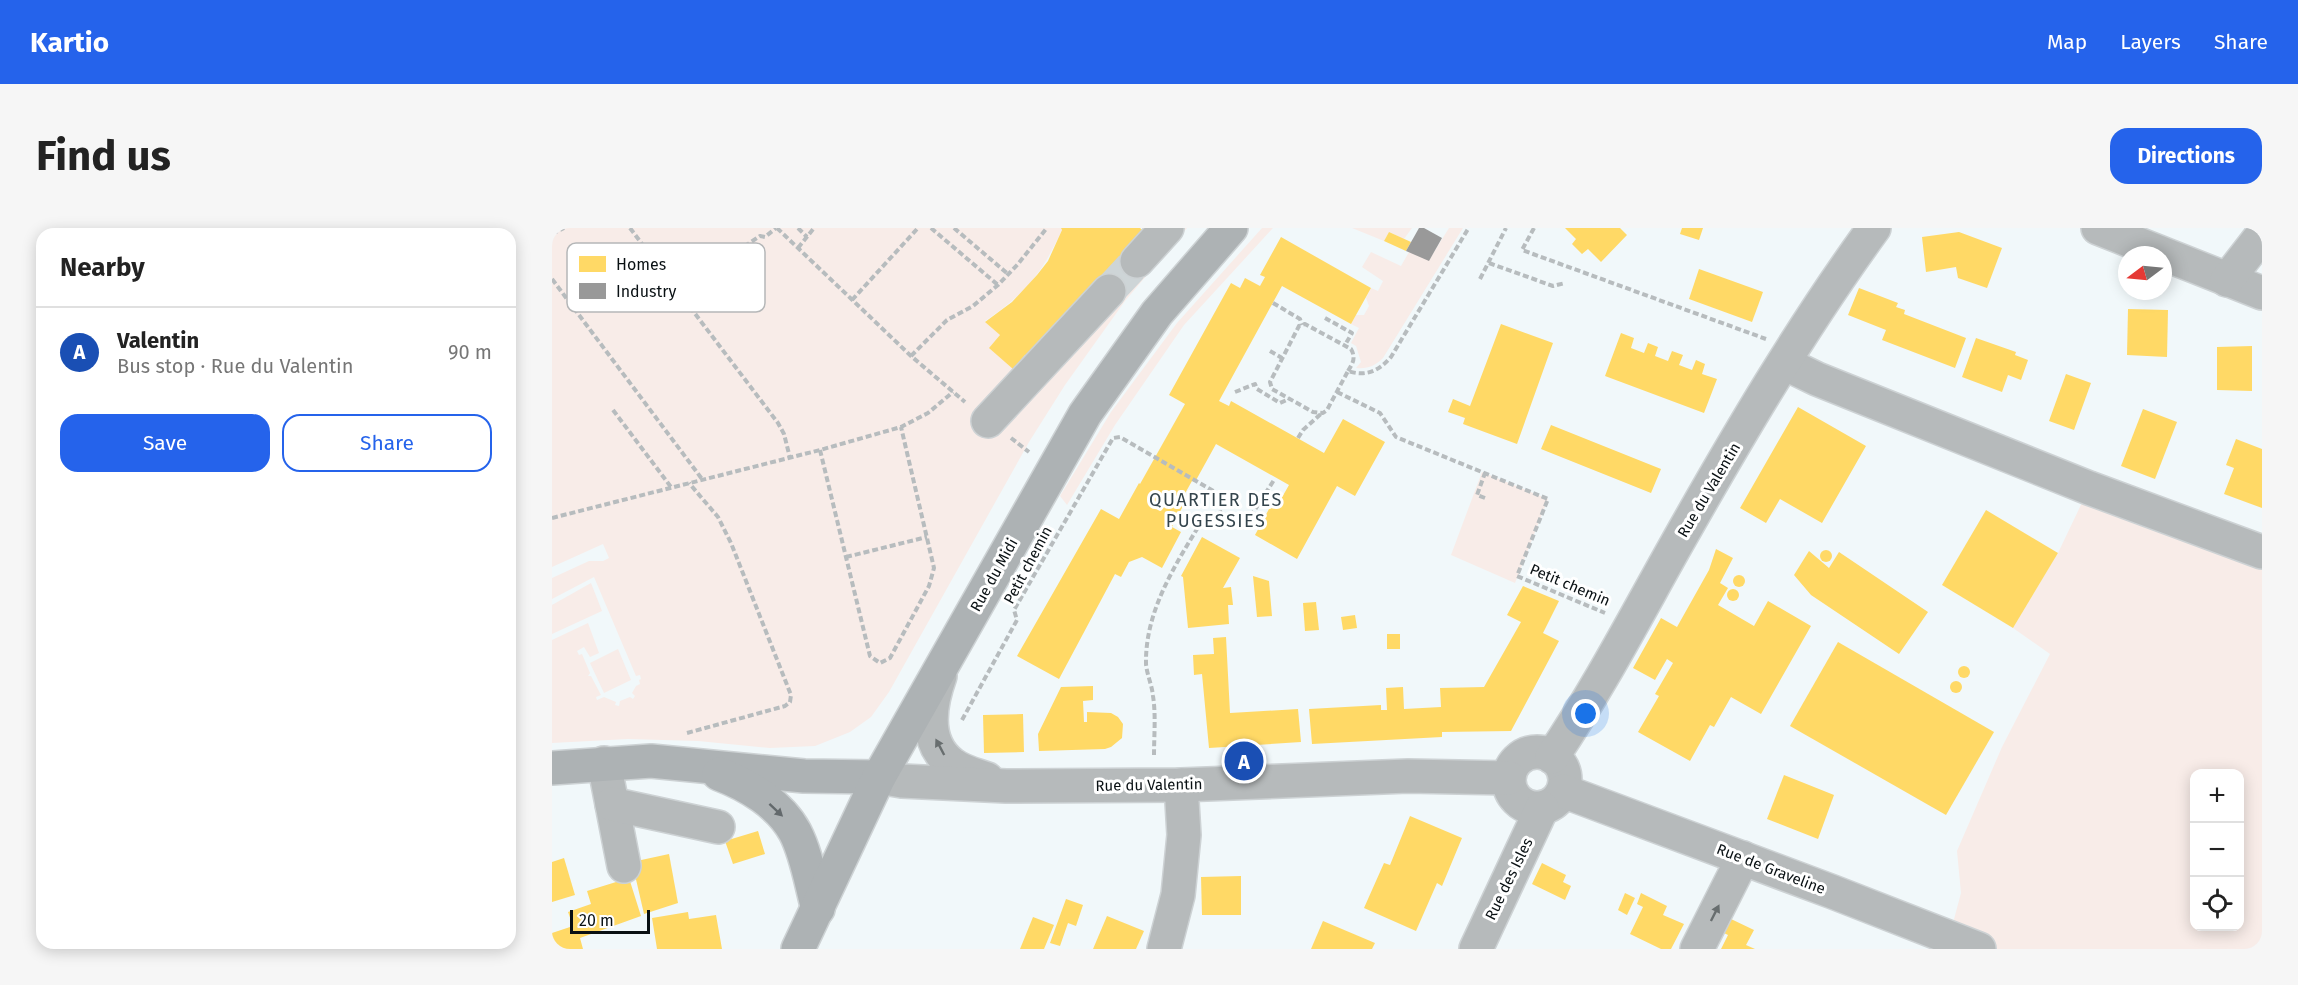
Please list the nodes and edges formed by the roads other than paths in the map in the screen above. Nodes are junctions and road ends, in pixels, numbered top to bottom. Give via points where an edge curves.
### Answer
1 (1167, 228) edge
2 (1231, 228) edge
3 (1874, 228) edge
4 (2098, 228) edge
5 (2262, 235) edge
6 (1137, 261) tunnel mouth
7 (2227, 280) junction
8 (1109, 291) tunnel mouth
9 (2262, 293) edge
10 (1778, 352) junction
11 (988, 421) road end
12 (2262, 552) edge
13 (942, 669) junction
14 (672, 748) junction
15 (1552, 757) junction
16 (604, 763) junction
17 (552, 768) edge
18 (879, 777) junction
19 (1509, 778) junction
20 (1181, 785) junction
21 (1006, 786) junction
22 (1552, 800) junction
23 (612, 804) junction
24 (718, 827) dead end
25 (1743, 858) junction
26 (624, 866) dead end
27 (818, 909) junction
28 (798, 949) edge
29 (1164, 949) edge
30 (1476, 949) edge
31 (1697, 949) edge
32 (1979, 949) edge

1 - 6 street
2 - 13 main road, Rue du Midi via 1157,313 1085,414
3 - 10 street, Rue du Valentin
4 - 7 street
5 - 7 street
7 - 9 street
8 - 11 street
10 - 12 street via 1817,379
10 - 15 street, Rue du Valentin via 1688,524 1580,715
13 - 18 main road, Rue du Midi
21 -> 13 street, Rue du Valentin via 952,764 940,750 930,712
14 - 16 main road, Rue du Valentin
14 - 18 main road, Rue du Valentin via 804,776
14 -> 27 main road, Rue du Valentin via 758,793 785,819 802,849
15 - 19 street via 1534,752 1525,755 1511,769
15 - 22 street via 1564,772
16 - 17 main road, Rue du Valentin
16 - 23 street
18 - 21 street, Rue du Valentin
18 - 27 main road, Rue du Midi
19 - 20 street, Rue du Valentin via 1408,776
19 - 22 street via 1512,795 1518,801 1533,808
20 - 21 street, Rue du Valentin
20 - 29 street via 1184,835 1178,895
22 - 25 street, Rue de Graveline
22 - 30 street, Rue des Isles
23 - 24 street
23 - 26 street
31 -> 25 street
25 - 32 street, Rue de Graveline
27 - 28 main road, Rue du Midi

